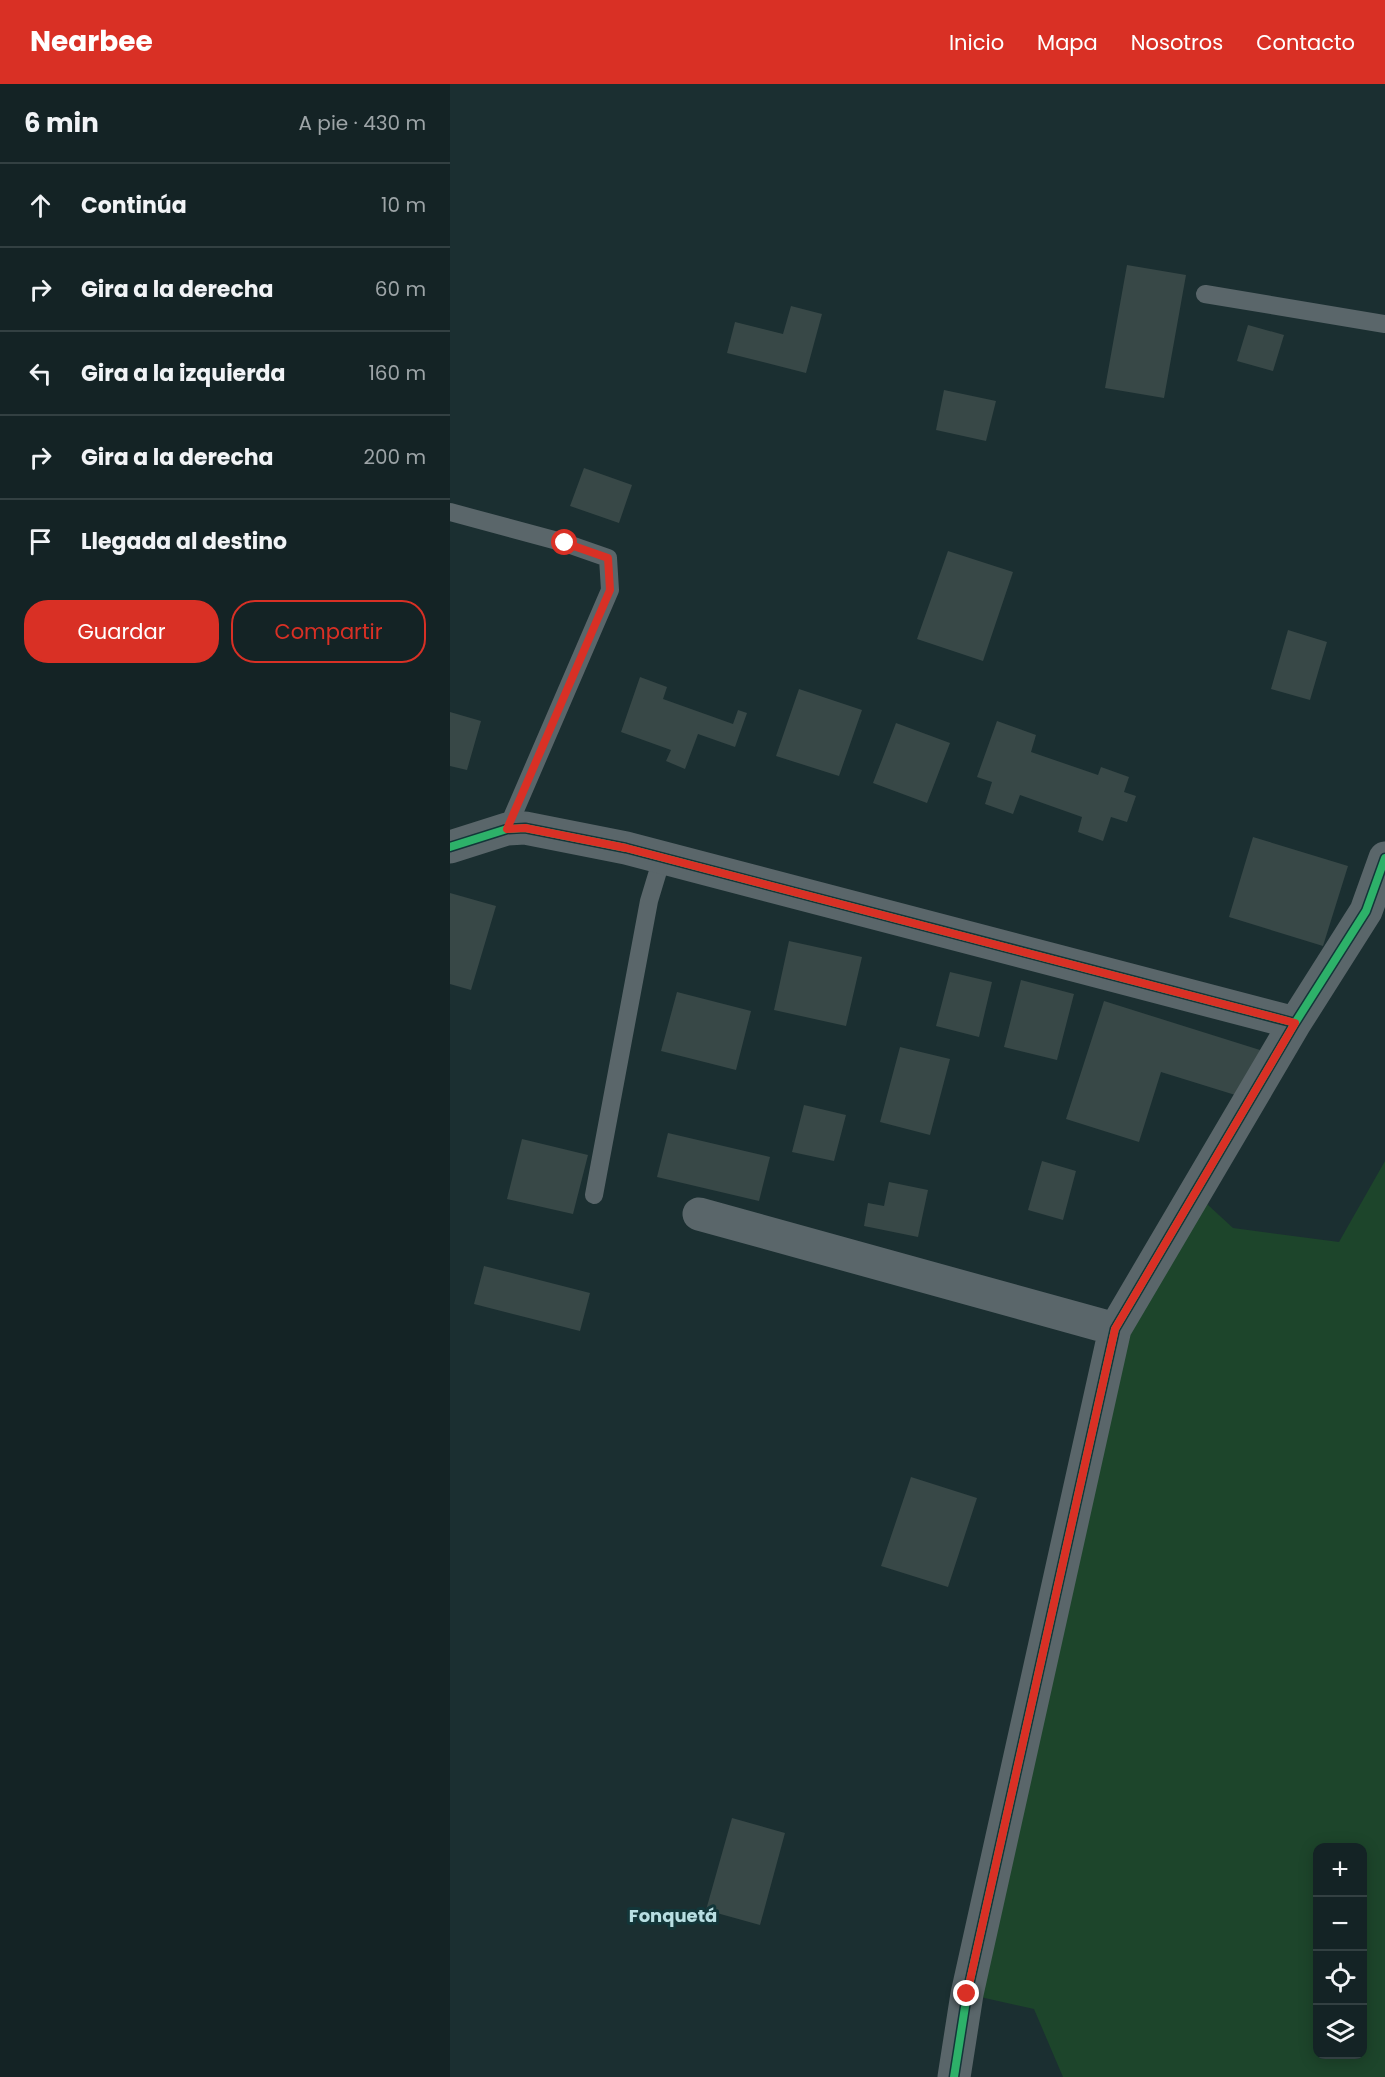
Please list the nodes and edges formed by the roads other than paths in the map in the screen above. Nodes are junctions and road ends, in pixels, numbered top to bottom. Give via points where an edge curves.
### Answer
1 (1204, 294) dead end
2 (1385, 324) edge
3 (450, 512) edge
4 (507, 829) junction
5 (450, 847) edge
6 (662, 858) junction
7 (1385, 858) edge
8 (1295, 1023) junction
9 (594, 1195) dead end
10 (699, 1214) dead end
11 (1115, 1329) junction
12 (954, 2077) edge

1 - 2 lane
3 - 4 lane via 608,558 610,590
4 - 5 street
4 - 6 street via 525,828
6 - 8 street
6 - 9 lane via 648,901
7 - 8 street via 1366,911
8 - 11 street
10 - 11 street
11 - 12 street via 967,1994

